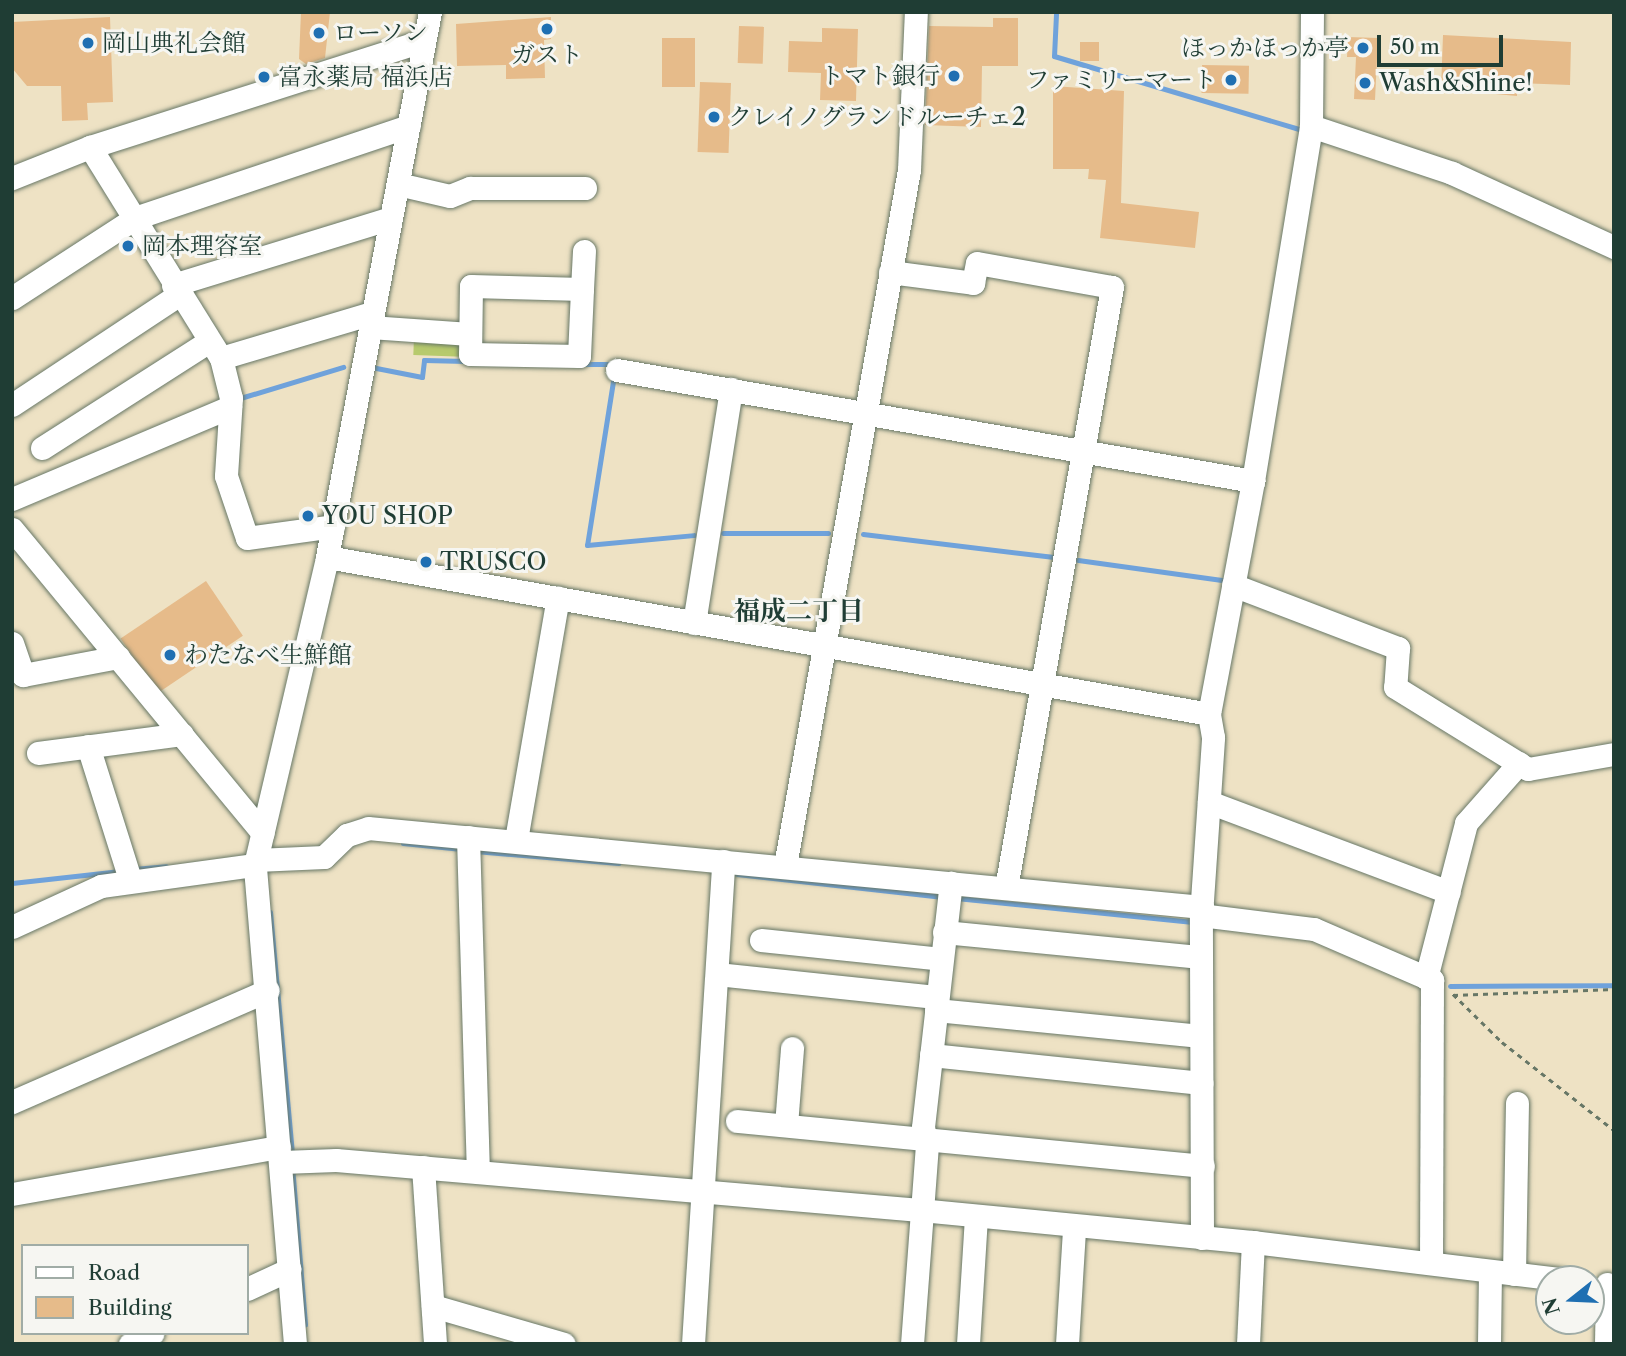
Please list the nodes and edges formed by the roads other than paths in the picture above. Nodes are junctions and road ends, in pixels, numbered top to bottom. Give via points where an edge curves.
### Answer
1 (430, 12) edge
2 (916, 12) edge
3 (1312, 12) edge
4 (423, 41) junction
5 (409, 127) junction
6 (1311, 127) junction
7 (90, 148) junction
8 (12, 178) edge
9 (398, 184) junction
10 (585, 188) dead end
11 (135, 218) junction
12 (391, 218) junction
13 (1614, 247) edge
14 (584, 251) dead end
15 (890, 272) junction
16 (582, 289) junction
17 (175, 290) junction
18 (12, 298) edge
19 (371, 320) junction
20 (470, 334) junction
21 (215, 350) junction
22 (617, 370) dead end
23 (731, 389) junction
24 (12, 405) edge
25 (230, 407) junction
26 (863, 411) junction
27 (42, 448) dead end
28 (1084, 451) junction
29 (1253, 481) junction
30 (12, 499) edge
31 (333, 526) junction
32 (12, 529) edge
33 (327, 557) junction
34 (1234, 585) junction
35 (558, 598) junction
36 (694, 622) junction
37 (12, 643) edge
38 (824, 646) junction
39 (118, 657) junction
40 (1042, 685) junction
41 (1209, 714) junction
42 (182, 734) junction
43 (88, 746) junction
44 (38, 753) dead end
45 (1614, 754) edge
46 (1519, 763) junction
47 (1209, 802) junction
48 (263, 832) junction
49 (516, 840) junction
50 (468, 845) junction
51 (255, 863) junction
52 (785, 866) junction
53 (723, 869) junction
54 (128, 873) junction
55 (1006, 888) junction
56 (949, 892) junction
57 (1449, 892) junction
58 (1202, 911) junction
59 (12, 927) edge
60 (944, 932) junction
61 (761, 940) dead end
62 (1201, 957) junction
63 (941, 959) junction
64 (717, 974) junction
65 (1429, 979) junction
66 (268, 990) junction
67 (936, 1003) junction
68 (1201, 1036) junction
69 (792, 1048) dead end
70 (931, 1055) junction
71 (1202, 1083) junction
72 (12, 1102) edge
73 (1517, 1103) dead end
74 (737, 1121) dead end
75 (786, 1125) junction
76 (925, 1137) junction
77 (287, 1158) junction
78 (1203, 1166) junction
79 (423, 1167) junction
80 (478, 1172) junction
81 (702, 1191) junction
82 (12, 1194) edge
83 (920, 1210) junction
84 (976, 1217) junction
85 (1074, 1228) junction
86 (1202, 1238) junction
87 (1253, 1242) junction
88 (1431, 1262) junction
89 (290, 1269) junction
90 (1514, 1274) junction
91 (1535, 1276) edge
92 (1490, 1278) junction
93 (1605, 1288) edge
94 (248, 1289) edge
95 (433, 1306) junction
96 (149, 1335) edge
97 (130, 1344) edge
98 (295, 1344) edge
99 (435, 1344) edge
100 (564, 1344) edge
101 (693, 1344) edge
102 (912, 1344) edge
103 (968, 1344) edge
104 (1067, 1344) edge
105 (1248, 1344) edge
106 (1489, 1344) edge
107 (1606, 1344) edge

1 - 4 street
2 - 15 street via 914,130
3 - 6 street
4 - 5 street
4 - 7 street
5 - 9 street
5 - 11 street
6 - 13 street via 1452,173
6 - 29 street
7 - 8 street
7 - 11 street
9 - 10 street via 450,197 470,188
9 - 12 street
11 - 17 street
11 - 18 street
12 - 17 street
12 - 19 street
14 - 16 street
15 - 26 street
15 - 28 street via 973,283 977,263 1112,287
16 - 20 street via 471,286
16 - 20 street via 579,356 470,354
17 - 21 street
17 - 24 street
19 - 20 street
19 - 21 street
19 - 31 street
21 - 25 street
21 - 27 street
22 - 23 street
23 - 26 street
23 - 36 street
25 - 30 street
25 - 31 street via 226,475 247,538
26 - 28 street
26 - 38 street
28 - 29 street
28 - 40 street
29 - 34 street
31 - 33 street
32 - 39 street
33 - 35 street
33 - 48 street
34 - 41 street
34 - 46 street via 1398,648 1395,687
35 - 36 street
35 - 49 street
36 - 38 street
37 - 39 street via 23,675
38 - 40 street
38 - 52 street
39 - 42 street
40 - 41 street
40 - 55 street
41 - 47 street via 1213,737
42 - 43 street
42 - 48 street
43 - 44 street
43 - 54 street
45 - 46 street via 1528,769
46 - 57 street via 1466,823
47 - 57 street
47 - 58 street
48 - 51 street
49 - 50 street
49 - 53 street
50 - 51 street via 368,828 347,835 324,857
50 - 80 street
51 - 54 street
51 - 66 street
52 - 53 street
52 - 56 street
53 - 64 street
54 - 59 street
55 - 56 street
55 - 58 street
56 - 60 street
57 - 65 street
58 - 62 street
58 - 65 street via 1314,929
60 - 62 street
60 - 63 street
61 - 63 street
62 - 68 street
63 - 67 street
64 - 67 street
64 - 81 street
65 - 88 street
66 - 72 street
66 - 77 street
67 - 68 street
67 - 70 street
68 - 71 street
69 - 75 street
70 - 71 street
70 - 76 street
71 - 78 street
73 - 90 street
74 - 75 street
75 - 76 street
76 - 78 street
76 - 83 street
77 - 79 street
77 - 82 street
77 - 89 street
78 - 86 street
79 - 80 street
79 - 95 street
80 - 81 street
81 - 83 street
81 - 101 street
83 - 84 street
83 - 102 street
84 - 85 street
84 - 103 street
85 - 86 street
85 - 104 street
86 - 87 street
87 - 88 street
87 - 105 street
88 - 92 street
89 - 94 street
89 - 98 street
90 - 91 street
90 - 92 street
92 - 106 street
93 - 107 street
95 - 99 street
95 - 100 street
96 - 97 street

